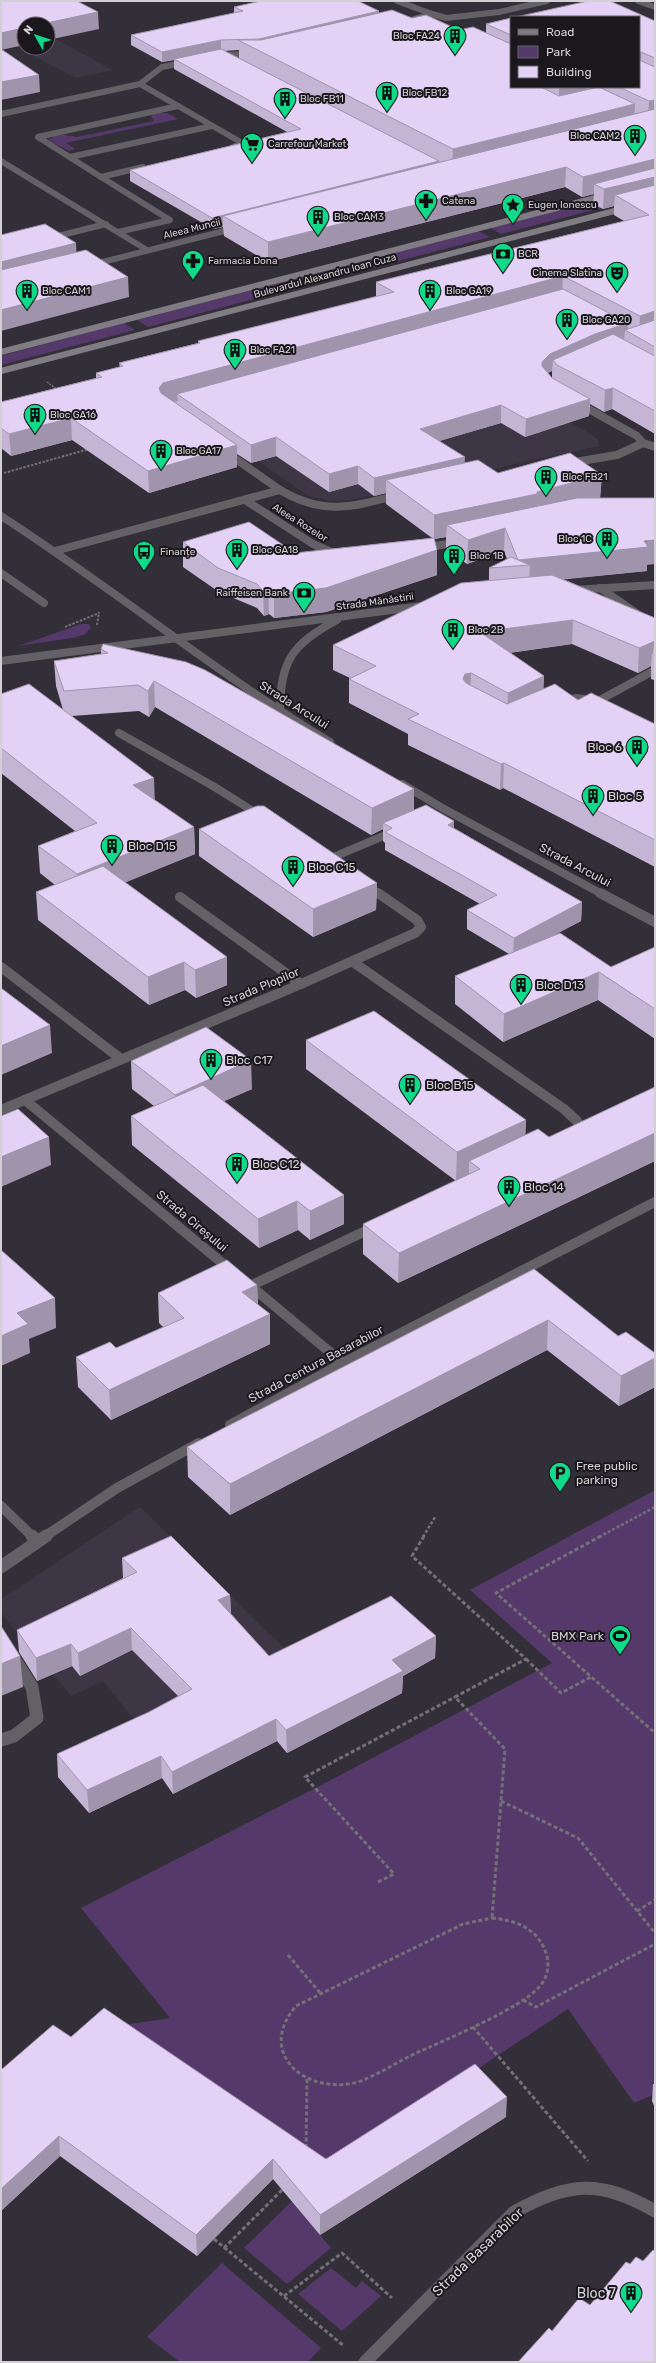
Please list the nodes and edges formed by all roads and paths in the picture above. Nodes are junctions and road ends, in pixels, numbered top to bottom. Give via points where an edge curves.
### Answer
1 (397, 1) edge
2 (547, 1) edge
3 (638, 1) edge
4 (655, 7) edge
5 (499, 12) junction
6 (432, 14) junction
7 (510, 17) edge
8 (409, 20) edge
9 (260, 54) edge
10 (222, 55) junction
11 (214, 56) edge
12 (192, 61) edge
13 (236, 62) edge
14 (140, 84) junction
15 (178, 106) junction
16 (1, 114) edge
17 (212, 126) junction
18 (229, 148) edge
19 (70, 157) junction
20 (1, 161) edge
21 (154, 165) edge
22 (101, 177) junction
23 (617, 193) edge
24 (632, 206) edge
25 (106, 224) junction
26 (246, 226) edge
27 (118, 232) junction
28 (41, 240) edge
29 (148, 250) junction
30 (86, 266) edge
31 (1, 352) edge
32 (1, 372) edge
33 (42, 379) dead end
34 (61, 392) edge
35 (574, 401) edge
36 (643, 443) junction
37 (96, 447) edge
38 (655, 447) edge
39 (222, 450) edge
40 (557, 465) edge
41 (4, 473) dead end
42 (280, 490) junction
43 (404, 494) edge
44 (245, 500) junction
45 (1, 516) edge
46 (466, 541) edge
47 (413, 549) edge
48 (55, 551) junction
49 (347, 556) edge
50 (1, 573) edge
51 (655, 585) edge
52 (600, 588) junction
53 (561, 592) edge
54 (44, 603) dead end
55 (434, 605) edge
56 (342, 617) junction
57 (655, 626) edge
58 (171, 637) junction
59 (1, 661) edge
60 (655, 670) edge
61 (598, 701) junction
62 (556, 704) edge
63 (611, 708) edge
64 (280, 712) junction
65 (119, 733) dead end
66 (339, 747) edge
67 (392, 778) edge
68 (271, 822) edge
69 (401, 828) edge
70 (329, 859) edge
71 (360, 881) edge
72 (180, 897) dead end
73 (655, 922) edge
74 (353, 962) junction
75 (1, 967) edge
76 (301, 984) junction
77 (121, 1059) junction
78 (25, 1100) junction
79 (1, 1110) edge
80 (563, 1138) edge
81 (655, 1202) edge
82 (385, 1222) edge
83 (250, 1286) junction
84 (343, 1363) junction
85 (220, 1431) edge
86 (206, 1439) edge
87 (1, 1506) edge
88 (655, 1507) edge
89 (435, 1517) dead end
90 (37, 1541) junction
91 (1, 1567) edge
92 (1, 1638) edge
93 (526, 1659) junction
94 (591, 1677) junction
95 (455, 1697) junction
96 (655, 1733) edge
97 (1, 1740) edge
98 (501, 1801) junction
99 (378, 1882) dead end
100 (655, 1900) edge
101 (637, 1911) junction
102 (492, 1918) junction
103 (655, 1933) edge
104 (655, 1944) edge
105 (288, 1955) dead end
106 (321, 1994) junction
107 (523, 2000) junction
108 (473, 2027) junction
109 (307, 2079) junction
110 (306, 2150) edge
111 (289, 2183) edge
112 (612, 2189) junction
113 (655, 2211) edge
114 (214, 2239) edge
115 (224, 2248) junction
116 (284, 2296) junction
117 (412, 2316) junction
118 (350, 2352) dead end
119 (366, 2362) edge

1 - 6 street
2 - 5 street
3 - 4 street
5 - 6 street via 446,18
5 - 7 street
6 - 8 street
9 - 10 street
10 - 11 street
10 - 13 street
12 - 14 street via 162,67
14 - 15 street
14 - 16 street
15 - 17 street
15 - 19 street via 38,137
17 - 18 street via 244,144
17 - 19 street
19 - 22 street
20 - 25 street
21 - 22 street
22 - 27 street via 170,220
23 - 31 main road, Bulevardul Alexandru Ioan Cuza
24 - 32 main road, Bulevardul Alexandru Ioan Cuza
25 - 27 street
25 - 28 street
26 - 29 street, Aleea Muncii
27 - 29 street
29 - 30 street, Aleea Muncii
33 - 34 path
35 - 36 street via 637,436
36 - 38 street
36 - 40 street via 636,449 619,454
37 - 41 path
39 - 42 street
42 - 43 street, Aleea Rozelor via 303,502 325,506 356,506
42 - 44 street, Aleea Rozelor
44 - 48 street, Aleea Rozelor
44 - 49 street, Aleea Rozelor via 313,544
45 - 48 street, Strada Arcului
46 - 47 street
48 - 58 street, Strada Arcului
50 - 54 street
51 - 52 street
52 - 53 street
52 - 57 street
55 - 56 street, Strada Mănăstirii
56 - 58 street, Strada Mănăstirii
56 - 64 street via 304,639 288,655 281,680
58 - 59 street, Strada Mănăstirii
58 - 64 street, Strada Arcului
60 - 61 street
61 - 62 street via 575,698
61 - 63 street
64 - 66 street, Strada Arcului
65 - 68 street
67 - 73 street, Strada Arcului via 440,811
69 - 70 street
71 - 74 street, Strada Plopilor via 417,920 421,927 415,933
72 - 76 street
74 - 76 street, Strada Plopilor
74 - 80 street via 564,1109 577,1121 579,1127 576,1132
75 - 77 street
76 - 77 street, Strada Plopilor
77 - 78 street, Strada Plopilor
78 - 79 street, Strada Plopilor
78 - 83 street, Strada Cireșului
81 - 84 street, Strada Centura Basarabilor
82 - 83 street
83 - 84 street, Strada Cireșului
84 - 85 street, Strada Centura Basarabilor
86 - 90 street via 117,1488
87 - 90 street
88 - 94 path via 496,1593
89 - 93 path via 412,1556
90 - 91 street
92 - 97 street via 32,1688 37,1718 14,1736
93 - 94 path via 562,1693
93 - 95 path
94 - 96 path
95 - 98 path via 505,1749
95 - 99 path via 305,1777 394,1874
98 - 101 path via 578,1838
98 - 102 path
100 - 101 path
101 - 103 path
102 - 106 path via 464,1924
102 - 107 path via 507,1919 524,1926 537,1936 545,1948 549,1960 548,1972 534,1992
104 - 107 path via 536,2007
105 - 106 path
106 - 109 path via 296,2006 281,2027 281,2051 296,2071
107 - 108 path
108 - 109 path via 352,2083 322,2084
108 - 112 path
109 - 110 path
111 - 115 path
112 - 113 street, Strada Basarabilor via 634,2198
112 - 117 street, Strada Basarabilor via 584,2187 557,2190 514,2212
114 - 115 path
115 - 116 path
116 - 117 path via 342,2253
116 - 118 path
117 - 119 street, Strada Basarabilor

